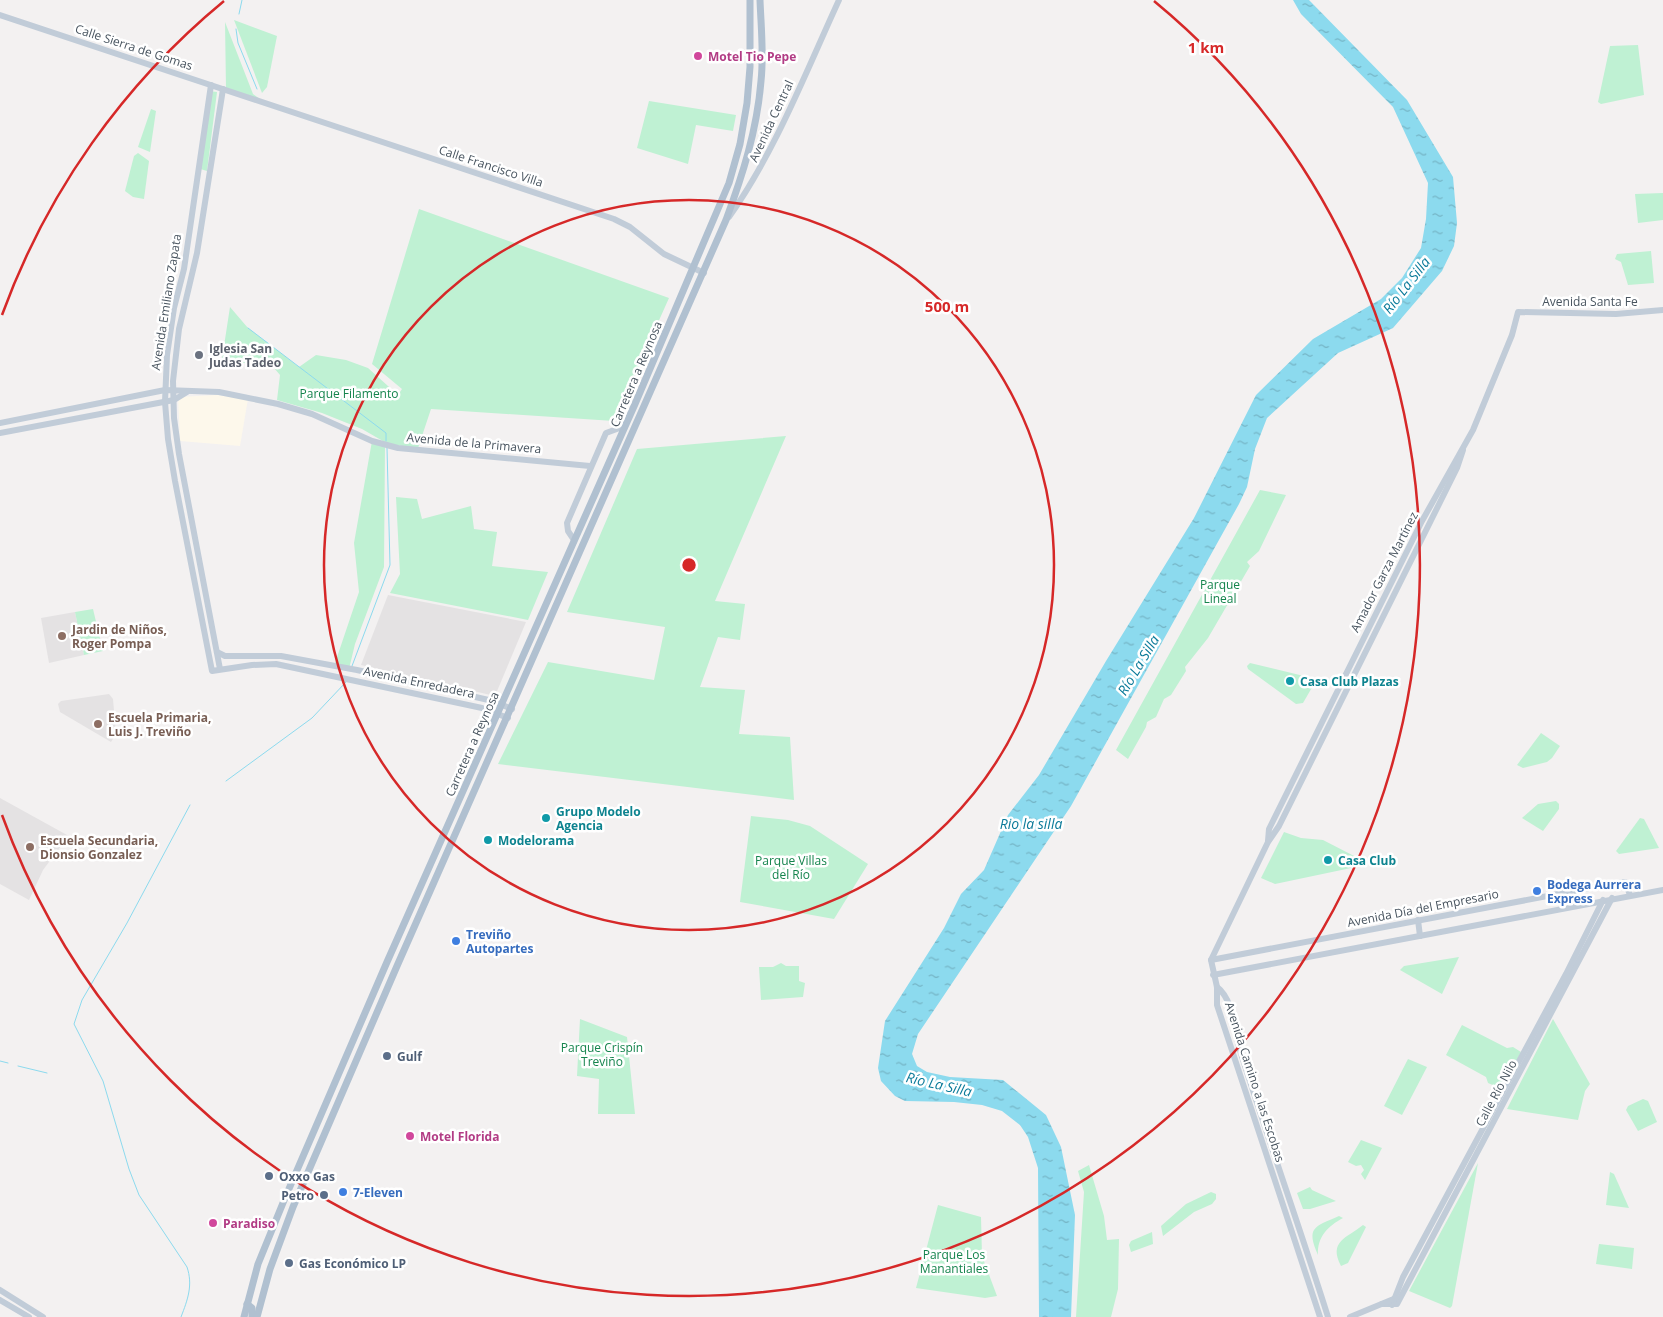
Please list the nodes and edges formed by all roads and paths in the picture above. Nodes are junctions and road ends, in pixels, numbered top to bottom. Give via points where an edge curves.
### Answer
1 (750, 0) edge
2 (756, 0) edge
3 (760, 0) edge
4 (839, 0) edge
5 (0, 15) edge
6 (761, 24) junction
7 (212, 85) junction
8 (223, 88) junction
9 (261, 101) joint
10 (726, 220) junction
11 (694, 268) junction
12 (704, 273) junction
13 (1663, 310) edge
14 (1518, 312) joint
15 (165, 390) junction
16 (174, 390) junction
17 (188, 392) junction
18 (174, 400) junction
19 (165, 402) junction
20 (636, 404) junction
21 (0, 423) edge
22 (625, 426) junction
23 (0, 433) edge
24 (633, 435) junction
25 (1463, 450) junction
26 (590, 466) junction
27 (574, 540) junction
28 (216, 652) junction
29 (340, 667) junction
30 (220, 669) junction
31 (212, 671) joint
32 (338, 676) junction
33 (502, 704) junction
34 (512, 709) junction
35 (499, 713) junction
36 (508, 718) junction
37 (1268, 842) junction
38 (1663, 890) edge
39 (1630, 895) junction
40 (1612, 898) junction
41 (1603, 900) junction
42 (1418, 920) junction
43 (1420, 936) junction
44 (1211, 960) junction
45 (1213, 974) junction
46 (1217, 987) junction
47 (1273, 1146) junction
48 (1266, 1148) junction
49 (0, 1290) edge
50 (0, 1300) edge
51 (1395, 1300) junction
52 (247, 1304) junction
53 (29, 1317) edge
54 (43, 1317) edge
55 (244, 1317) edge
56 (252, 1317) edge
57 (257, 1317) edge
58 (1320, 1317) edge
59 (1328, 1317) edge
60 (1350, 1317) edge

1 - 11 main road, Carretera a Reynosa via 751,58 740,144 729,183
2 - 6 main road
3 - 6 main road
4 - 10 street, Avenida Central via 769,153
5 - 7 street, Calle Sierra de Gomas
6 - 10 main road, Carretera a Reynosa via 761,81 755,126 743,175
7 - 8 street, Calle Sierra de Gomas
7 - 15 street, Avenida Emiliano Zapata via 184,269 174,308
8 - 9 street, Calle Sierra de Gomas
8 - 16 street, Avenida Emiliano Zapata via 197,254 178,338
9 - 11 street, Calle Francisco Villa via 614,219 630,227 664,254
10 - 12 main road, Carretera a Reynosa
11 - 12 street, Calle Francisco Villa
11 - 20 main road, Carretera a Reynosa
12 - 24 main road, Carretera a Reynosa
13 - 14 street, Avenida Santa Fe via 1616,314
14 - 25 street, Amador Garza Martínez via 1502,361
15 - 16 street, Avenida de la Primavera
15 - 19 street, Avenida Emiliano Zapata
15 - 21 street, Avenida de la Primavera
16 - 17 street, Avenida de la Primavera
16 - 18 street, Avenida Emiliano Zapata
17 - 18 street, Avenida de la Primavera
17 - 26 street, Avenida de la Primavera via 219,392 278,404 398,448
18 - 19 street, Avenida de la Primavera
18 - 28 street, Avenida Emiliano Zapata via 179,454
19 - 23 street, Avenida de la Primavera
19 - 31 street, Avenida Emiliano Zapata via 175,481
20 - 22 main road, Carretera a Reynosa
20 - 24 main road via 631,420
22 - 26 street via 606,434
22 - 27 main road, Carretera a Reynosa
24 - 34 main road, Carretera a Reynosa
25 - 37 street, Amador Garza Martínez via 1457,468 1279,826
25 - 37 street, Amador Garza Martínez via 1422,521 1269,829
26 - 27 street via 568,520 567,527
27 - 33 main road, Carretera a Reynosa
28 - 29 street, Avenida Enredadera via 225,656 281,656
28 - 30 street, Avenida Emiliano Zapata
29 - 32 street
29 - 33 street, Avenida Enredadera
30 - 31 street, Avenida Enredadera
30 - 32 street, Avenida Enredadera via 276,664
32 - 35 street, Avenida Enredadera
33 - 34 street, Avenida Enredadera
33 - 35 main road, Carretera a Reynosa
34 - 36 main road, Carretera a Reynosa
35 - 36 street, Avenida Enredadera
35 - 52 main road, Carretera a Reynosa via 284,1198 260,1259
36 - 57 main road, Carretera a Reynosa via 289,1218
37 - 44 street, Amador Garza Martínez
38 - 39 street, Avenida Día del Empresario
39 - 40 street, Avenida Día del Empresario
39 - 42 street, Avenida Día del Empresario via 1625,882
40 - 41 street, Avenida Día del Empresario
40 - 51 street, Calle Río Nilo
41 - 43 street, Avenida Día del Empresario
41 - 51 street, Calle Río Nilo
42 - 43 street
42 - 44 street, Avenida Día del Empresario
43 - 45 street, Avenida Día del Empresario
44 - 45 street
45 - 46 street
46 - 47 street, Avenida Camino a las Escobas via 1228,1002 1239,1048
46 - 48 street, Avenida Camino a las Escobas via 1217,1005
47 - 48 street
47 - 59 street, Avenida Camino a las Escobas
48 - 58 street, Avenida Camino a las Escobas
49 - 54 street
50 - 53 street
51 - 60 street
52 - 55 main road, Carretera a Reynosa
52 - 56 main road via 252,1308

